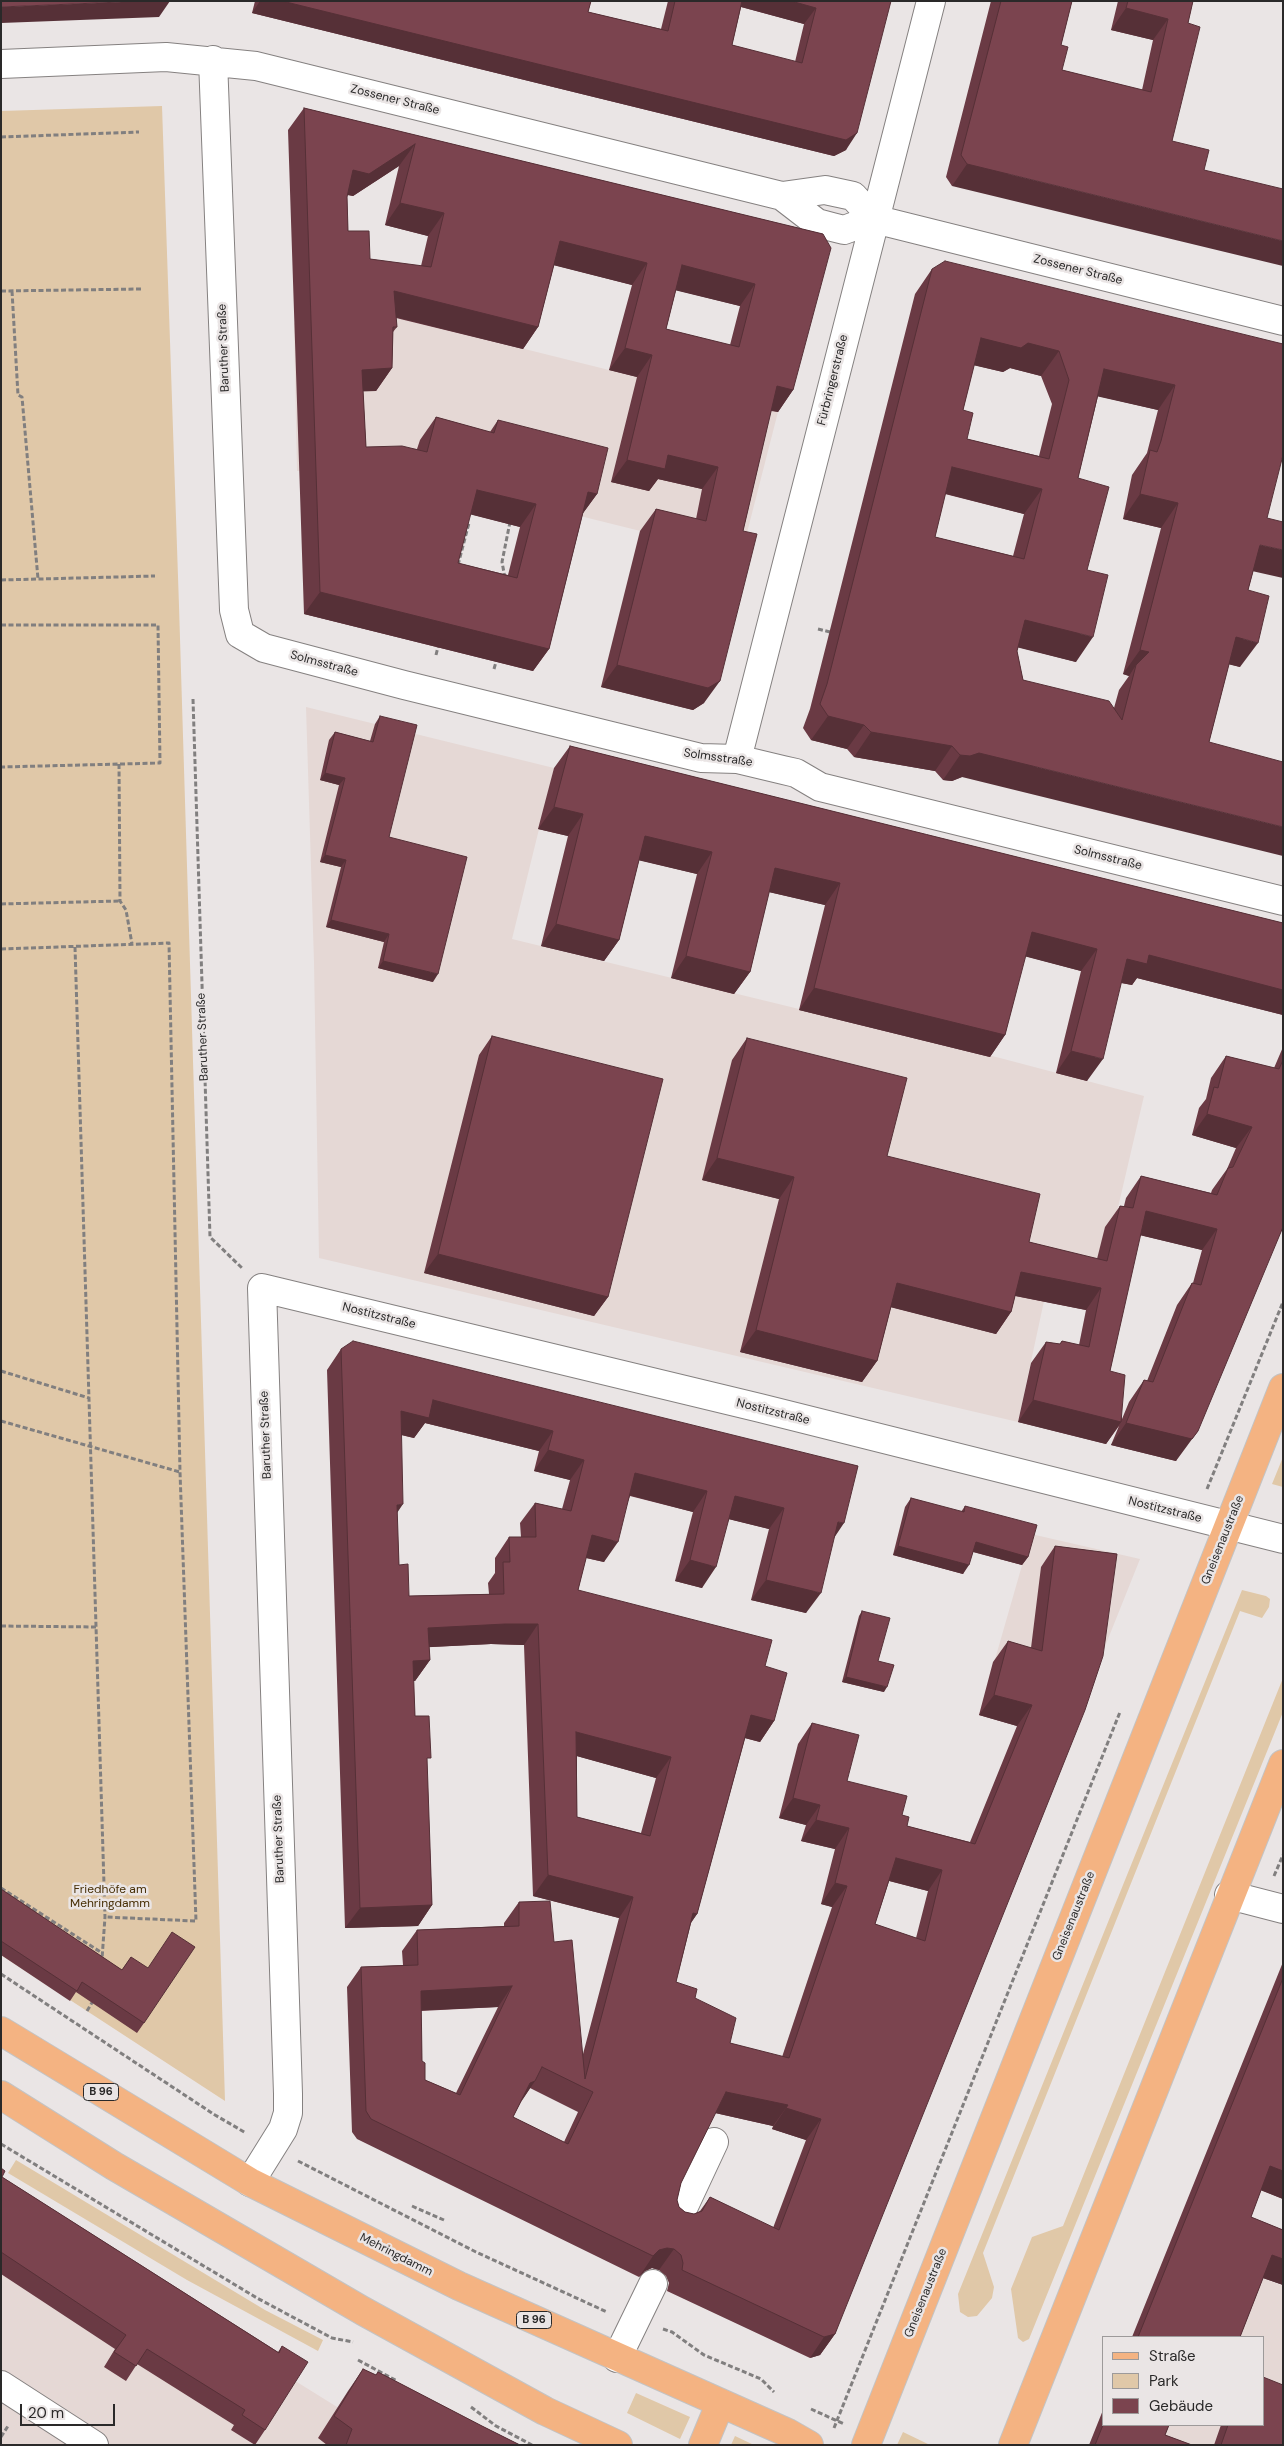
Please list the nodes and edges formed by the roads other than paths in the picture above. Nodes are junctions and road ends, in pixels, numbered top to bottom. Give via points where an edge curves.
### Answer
1 (930, 1) edge
2 (213, 60) junction
3 (1, 64) edge
4 (874, 219) junction
5 (1283, 321) edge
6 (240, 634) joint
7 (737, 759) junction
8 (1283, 901) edge
9 (262, 1288) joint
10 (1283, 1388) edge
11 (1228, 1526) junction
12 (1283, 1539) edge
13 (1283, 1764) edge
14 (1229, 1895) junction
15 (1283, 1909) edge
16 (1, 2031) edge
17 (1, 2096) edge
18 (714, 2142) edge
19 (250, 2182) junction
20 (678, 2219) edge
21 (652, 2284) edge
22 (617, 2358) junction
23 (1, 2385) edge
24 (720, 2404) junction
25 (820, 2441) edge
26 (94, 2445) edge
27 (618, 2445) edge
28 (703, 2445) edge
29 (866, 2445) edge
30 (1013, 2445) edge

1 - 4 street, Fürbringerstraße
2 - 3 street, Zossener Straße via 166,57
2 - 4 street, Zossener Straße via 256,66 782,196 817,223 844,230
2 - 6 street, Baruther Straße via 234,610
4 - 5 street, Zossener Straße
4 - 7 street, Fürbringerstraße
6 - 7 street, Solmsstraße via 264,648 404,685 701,758
7 - 8 street, Solmsstraße via 796,773 820,787
9 - 11 street, Nostitzstraße via 760,1408
9 - 19 street, Baruther Straße via 288,2113 283,2129
10 - 11 main road, Gneisenaustraße
11 - 12 street, Nostitzstraße
11 - 29 main road, Gneisenaustraße
13 - 14 main road
14 - 15 street
14 - 30 main road
16 - 19 main road, Mehringdamm / B 96
17 - 27 main road via 122,2171 363,2311 545,2411
18 - 20 street
19 - 22 main road, Mehringdamm / B 96 via 459,2286
21 - 22 street
22 - 24 main road, Mehringdamm / B 96
23 - 26 street
24 - 25 main road, Mehringdamm / B 96 via 788,2433
24 - 28 main road

